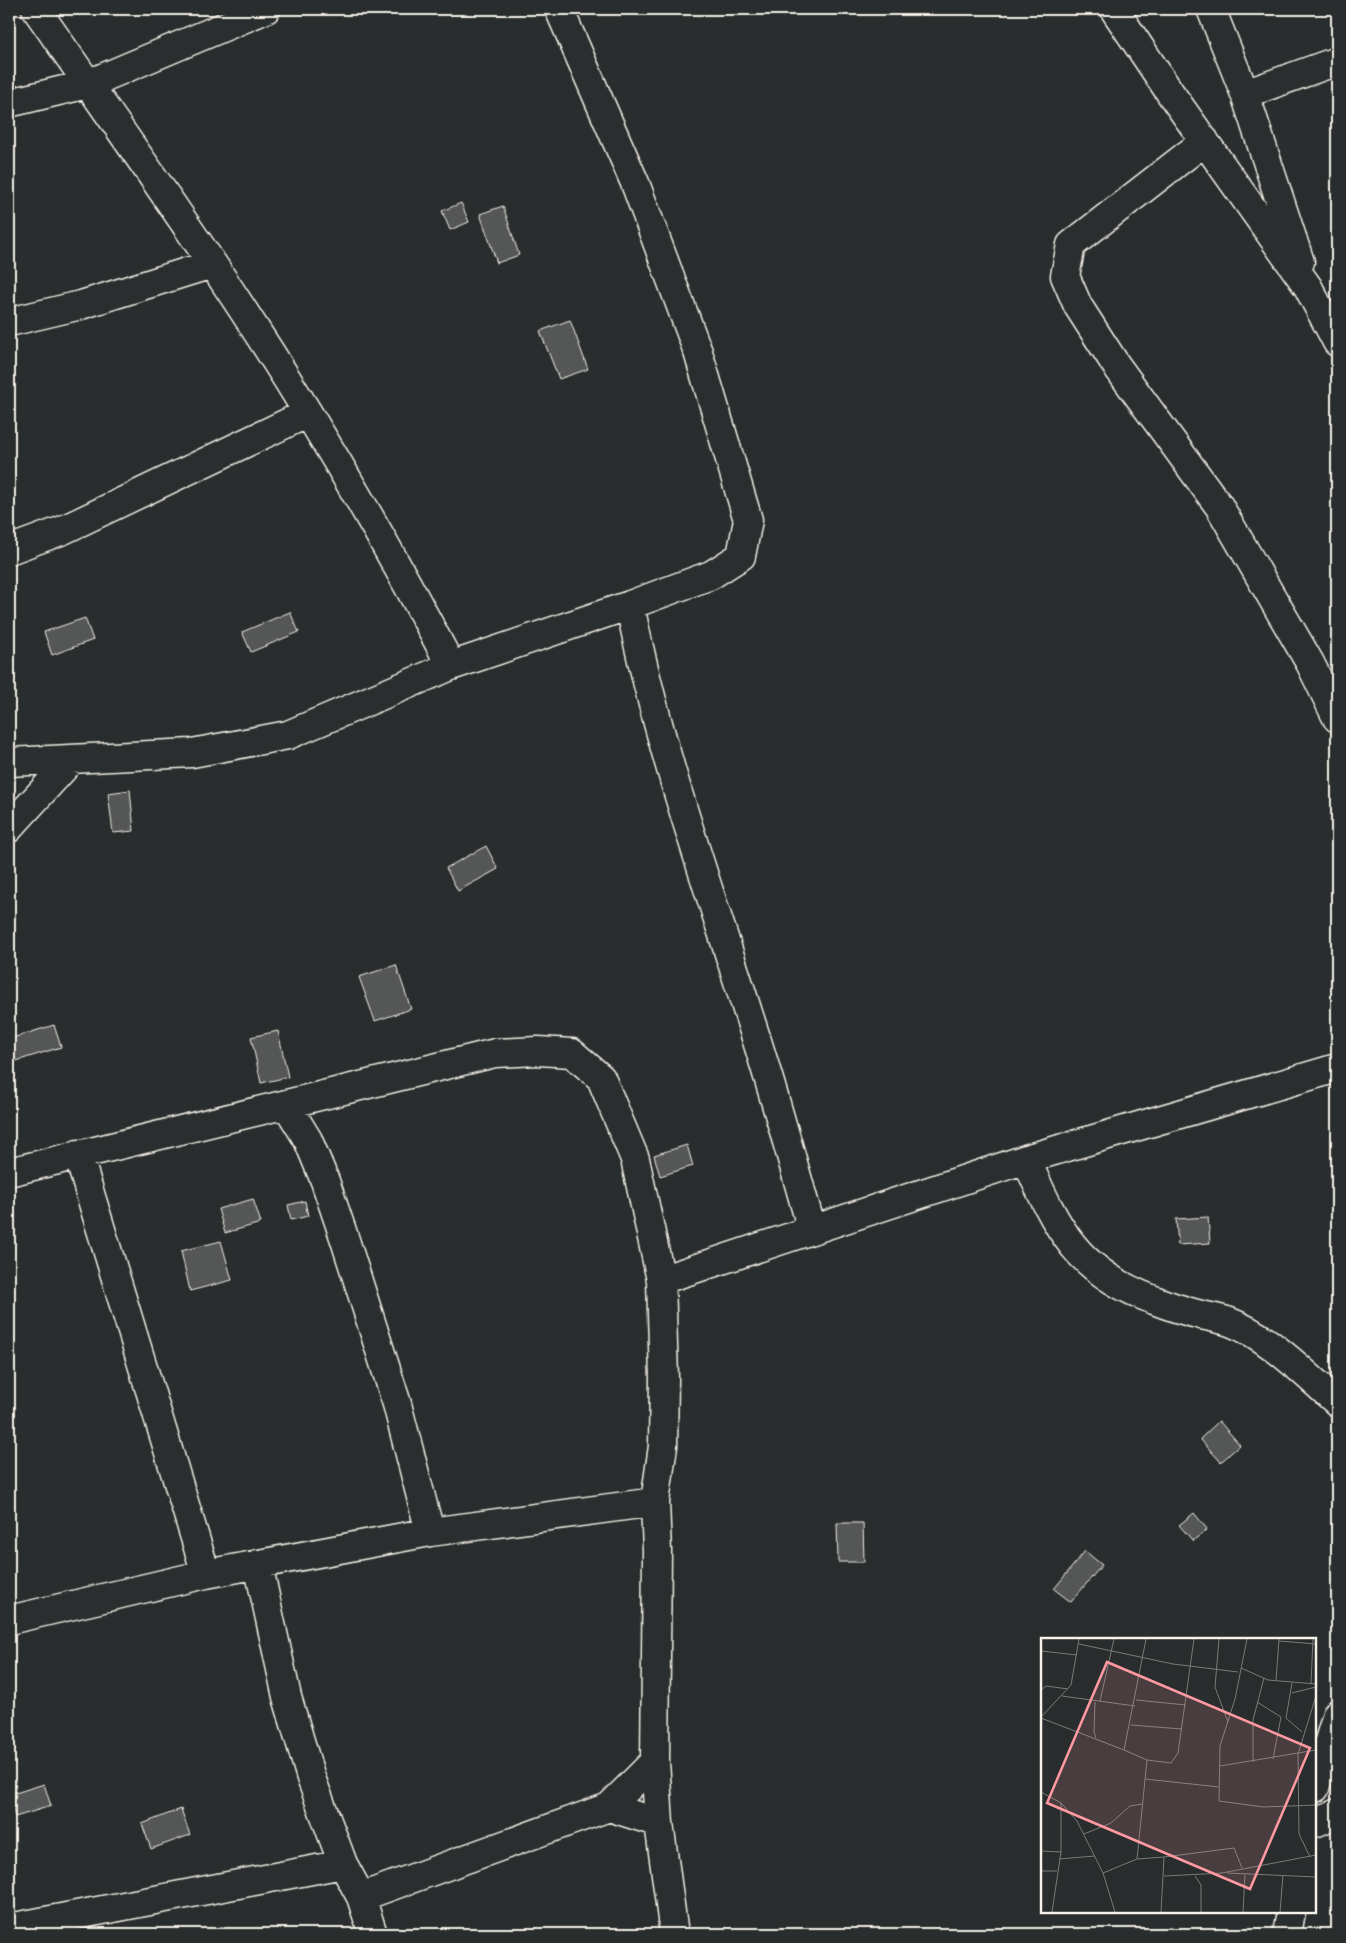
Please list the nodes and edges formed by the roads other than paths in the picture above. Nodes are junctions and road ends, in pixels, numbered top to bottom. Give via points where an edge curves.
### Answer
1 (36, 9) edge
2 (266, 9) edge
3 (558, 9) edge
4 (1114, 9) edge
5 (1211, 9) edge
6 (1337, 61) edge
7 (88, 84) junction
8 (1245, 94) junction
9 (9, 103) edge
10 (1205, 141) junction
11 (212, 264) junction
12 (1308, 287) junction
13 (9, 322) edge
14 (1337, 342) edge
15 (308, 413) junction
16 (9, 550) edge
17 (630, 605) junction
18 (451, 666) junction
19 (1337, 718) edge
20 (72, 759) junction
21 (9, 762) edge
22 (9, 828) edge
23 (1337, 1068) edge
24 (286, 1104) junction
25 (78, 1154) junction
26 (1026, 1159) junction
27 (9, 1172) edge
28 (812, 1230) junction
29 (661, 1280) junction
30 (1337, 1402) edge
31 (655, 1502) junction
32 (430, 1532) junction
33 (258, 1564) junction
34 (206, 1574) junction
35 (9, 1620) edge
36 (1337, 1714) edge
37 (655, 1761) junction
38 (1316, 1785) edge
39 (609, 1807) junction
40 (1337, 1812) edge
41 (1316, 1822) edge
42 (659, 1824) junction
43 (342, 1864) junction
44 (361, 1897) junction
45 (1291, 1913) edge
46 (9, 1928) edge
47 (373, 1934) edge
48 (674, 1934) edge
49 (1287, 1934) edge

1 - 7 street
2 - 7 street
3 - 17 street via 635,183 698,352 748,520 741,556 710,575
4 - 10 street
5 - 8 street
6 - 8 street
7 - 9 street
7 - 11 street
8 - 12 street
10 - 12 street
10 - 19 street via 1071,245 1065,276 1078,306 1116,364 1219,506 1310,663
11 - 13 street via 81,305
11 - 15 street
12 - 14 street
15 - 16 street via 63,530
15 - 18 street via 402,573
17 - 18 street
17 - 28 street via 642,668 685,818 751,1021
18 - 20 street via 288,736 192,753
20 - 21 street
20 - 22 street
23 - 26 street
24 - 25 street
24 - 29 street via 495,1053 572,1053 601,1078 635,1159
24 - 32 street via 308,1140 325,1181 397,1404
25 - 27 street
25 - 34 street
26 - 28 street
26 - 30 street via 1062,1233 1085,1260 1116,1284 1153,1300 1231,1322 1285,1357
28 - 29 street
29 - 31 street via 663,1446
31 - 32 street
31 - 37 street
32 - 33 street
33 - 34 street
33 - 43 street via 287,1697 311,1778
34 - 35 street
36 - 38 street
37 - 39 street
37 - 42 street
39 - 42 street
39 - 44 street
40 - 41 street
42 - 48 street
43 - 44 street
43 - 46 street
44 - 47 street
45 - 49 street

